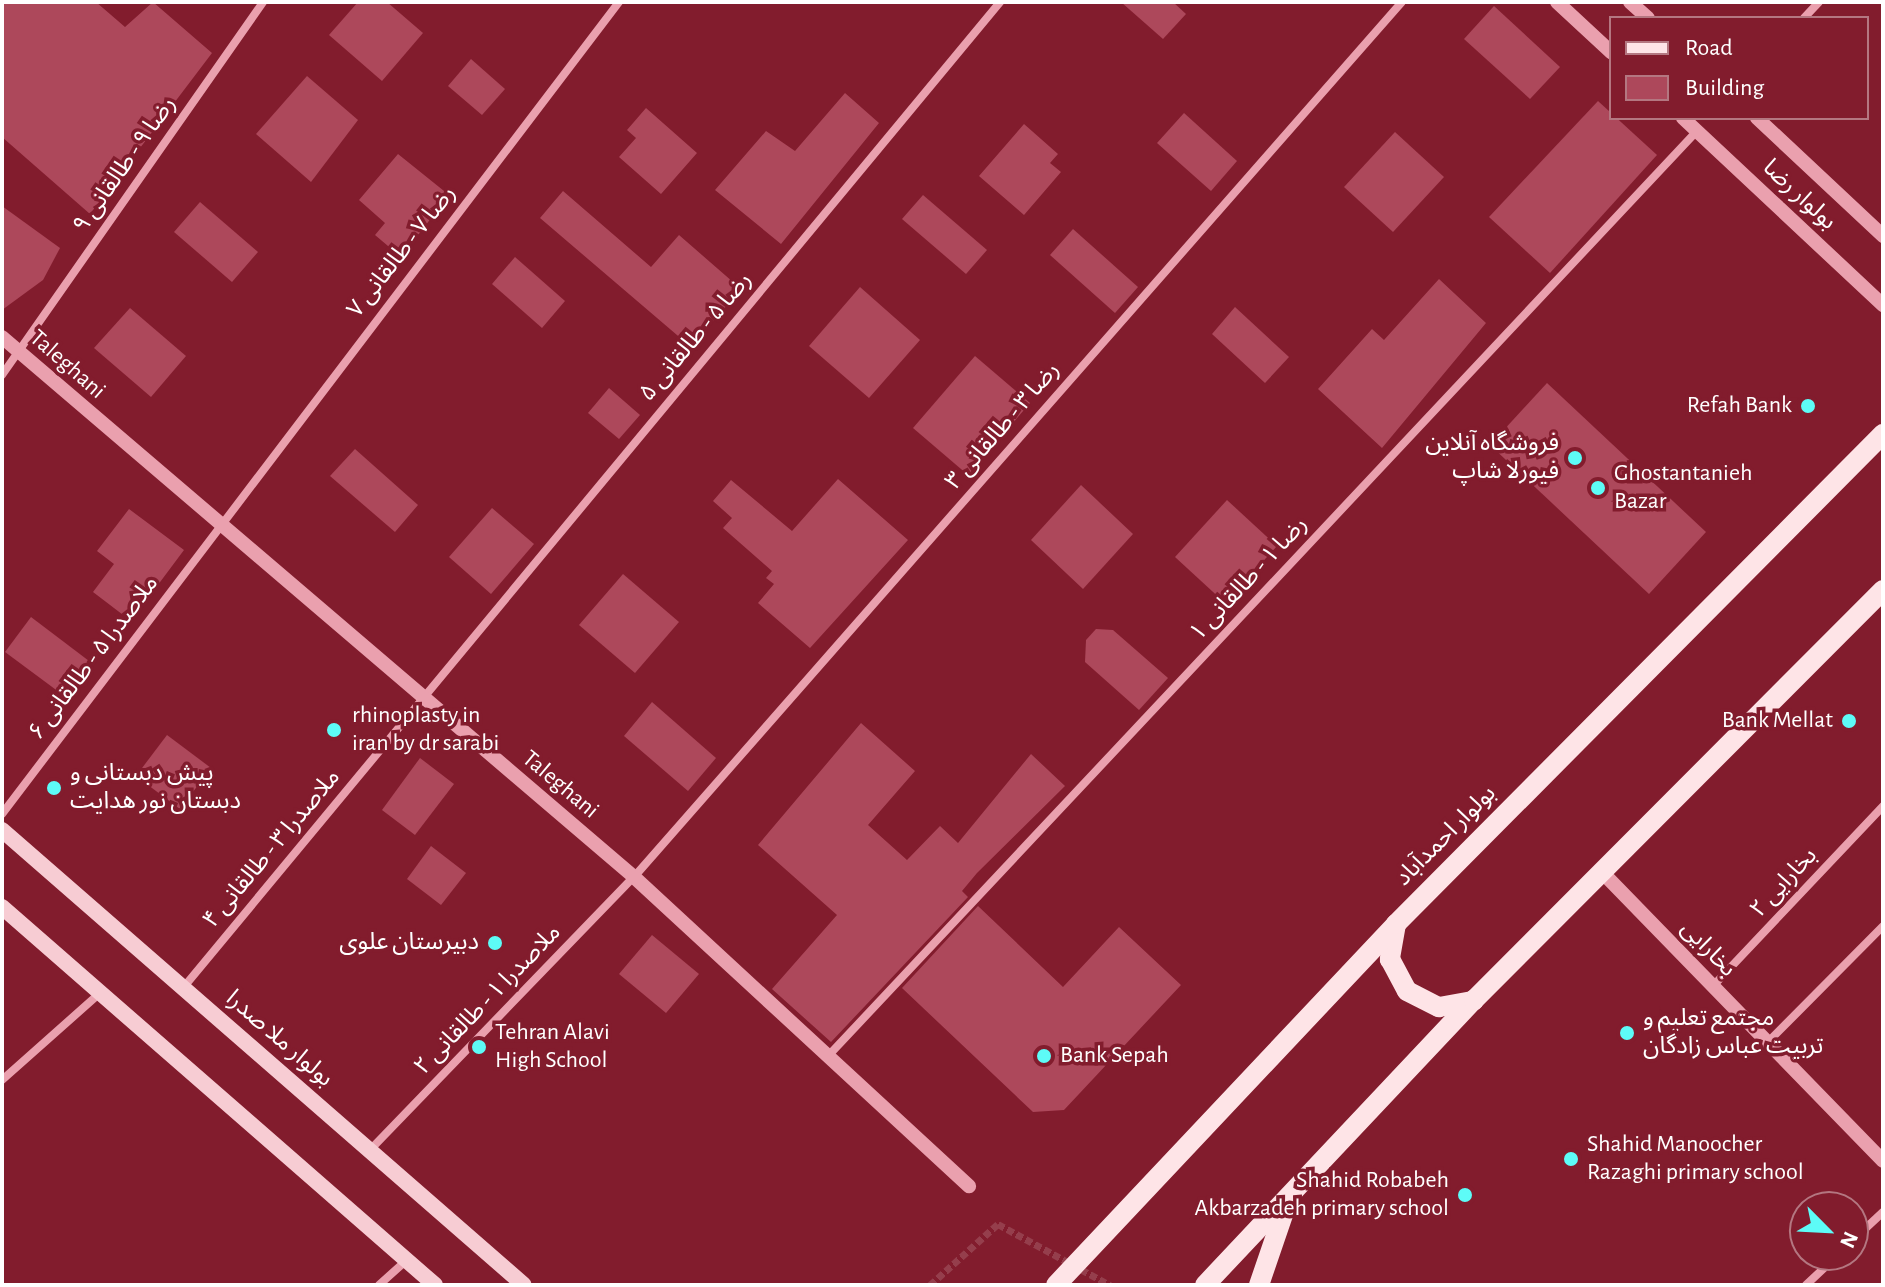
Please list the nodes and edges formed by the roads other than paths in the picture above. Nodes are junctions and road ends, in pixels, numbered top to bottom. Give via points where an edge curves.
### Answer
1 (263, 2) edge
2 (619, 2) edge
3 (1000, 2) edge
4 (1402, 2) edge
5 (1557, 2) edge
6 (1630, 2) edge
7 (1646, 16) edge
8 (1609, 50) edge
9 (1685, 120) edge
10 (1759, 120) edge
11 (1697, 131) junction
12 (1883, 236) edge
13 (1882, 302) edge
14 (2, 337) edge
15 (19, 351) junction
16 (2, 375) edge
17 (1883, 434) edge
18 (217, 526) junction
19 (1883, 590) edge
20 (423, 698) junction
21 (1883, 806) edge
22 (2, 814) edge
23 (2, 830) edge
24 (1602, 872) junction
25 (634, 877) junction
26 (2, 907) edge
27 (1396, 924) junction
28 (1883, 926) edge
29 (1713, 986) junction
30 (183, 988) junction
31 (102, 991) junction
32 (1474, 1000) junction
33 (1768, 1042) junction
34 (829, 1055) junction
35 (2, 1080) edge
36 (370, 1150) junction
37 (1883, 1161) edge
38 (969, 1186) dead end
39 (1287, 1206) junction
40 (408, 1259) junction
41 (1072, 1269) junction
42 (1821, 1271) edge
43 (379, 1285) edge
44 (435, 1285) edge
45 (524, 1285) edge
46 (1040, 1285) edge
47 (1056, 1285) edge
48 (1205, 1285) edge
49 (1259, 1285) edge
50 (1806, 1285) edge

1 - 15 street, رضا ۹ - طالقانی ۹
2 - 18 street, رضا ۷ - طالقانی ۷
3 - 20 street, رضا ۵ - طالقانی ۵
4 - 25 street, رضا ۳ - طالقانی ۳
5 - 8 street
6 - 7 street
9 - 11 street, بولوار رضا
10 - 12 street, بولوار رضا
11 - 13 street, بولوار رضا
11 - 34 street, رضا ۱ - طالقانی ۱
14 - 15 street, Taleghani
15 - 16 street, رضا ۹ - طالقانی ۹
15 - 18 street, Taleghani
17 - 27 main road, بولوار احمدآباد
18 - 20 street, Taleghani
18 - 22 street, ملاصدرا ۵ - طالقانی ۶
19 - 24 main road
20 - 25 street, Taleghani
20 - 30 street, ملاصدرا ۳ - طالقانی ۴
21 - 29 street, بخارایی ۲
23 - 30 main road, بولوار ملا صدرا
24 - 29 street, بخارایی
24 - 32 main road
25 - 34 street, Taleghani
25 - 36 street, ملاصدرا ۱ - طالقانی ۲
26 - 31 main road
27 - 32 main road via 1390,959 1407,991 1439,1007
27 - 41 main road, بولوار احمدآباد
28 - 33 street
29 - 33 street, بخارایی
30 - 36 main road, بولوار ملا صدرا
31 - 35 street
31 - 40 main road
32 - 39 main road
33 - 37 street, بخارایی
34 - 38 street, Taleghani
36 - 45 main road, بولوار ملا صدرا
39 - 48 main road
39 - 49 main road
40 - 43 street
40 - 44 main road
41 - 46 main road
41 - 47 main road, بولوار احمدآباد
42 - 50 street

